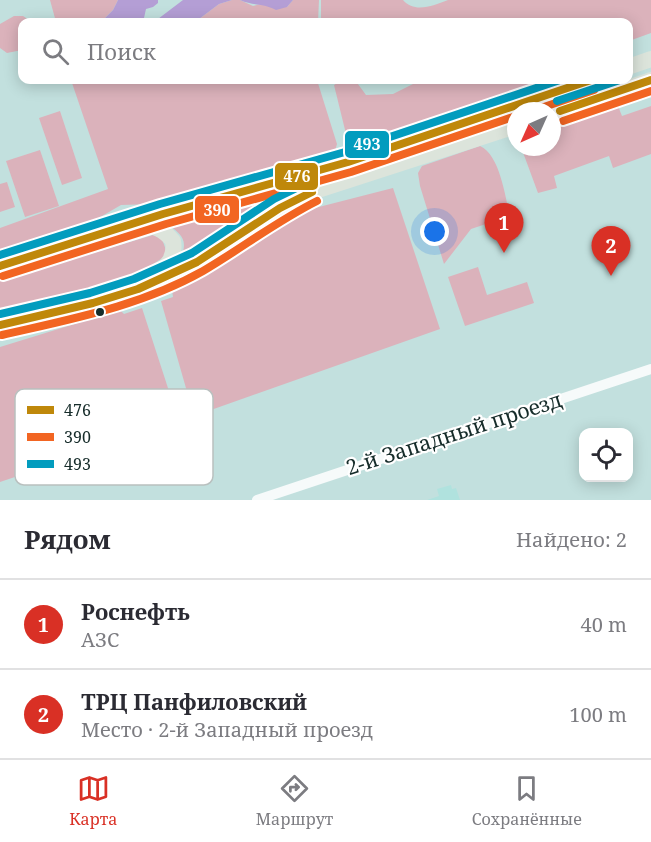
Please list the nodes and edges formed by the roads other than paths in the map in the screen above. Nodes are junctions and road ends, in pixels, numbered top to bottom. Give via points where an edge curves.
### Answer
1 (651, 59) edge
2 (633, 65) edge
3 (651, 80) edge
4 (579, 84) edge
5 (561, 111) edge
6 (507, 129) edge
7 (134, 224) junction
8 (0, 266) edge
9 (138, 290) junction
10 (0, 325) edge
11 (651, 369) edge
12 (257, 500) edge

1 - 2 main road
3 - 5 main road
4 - 7 main road via 348,162
6 - 9 main road via 306,194 197,262
7 - 8 main road
7 - 9 main road via 160,229 173,241 175,249 168,264
9 - 10 main road
11 - 12 street, 2-й Западный проезд

